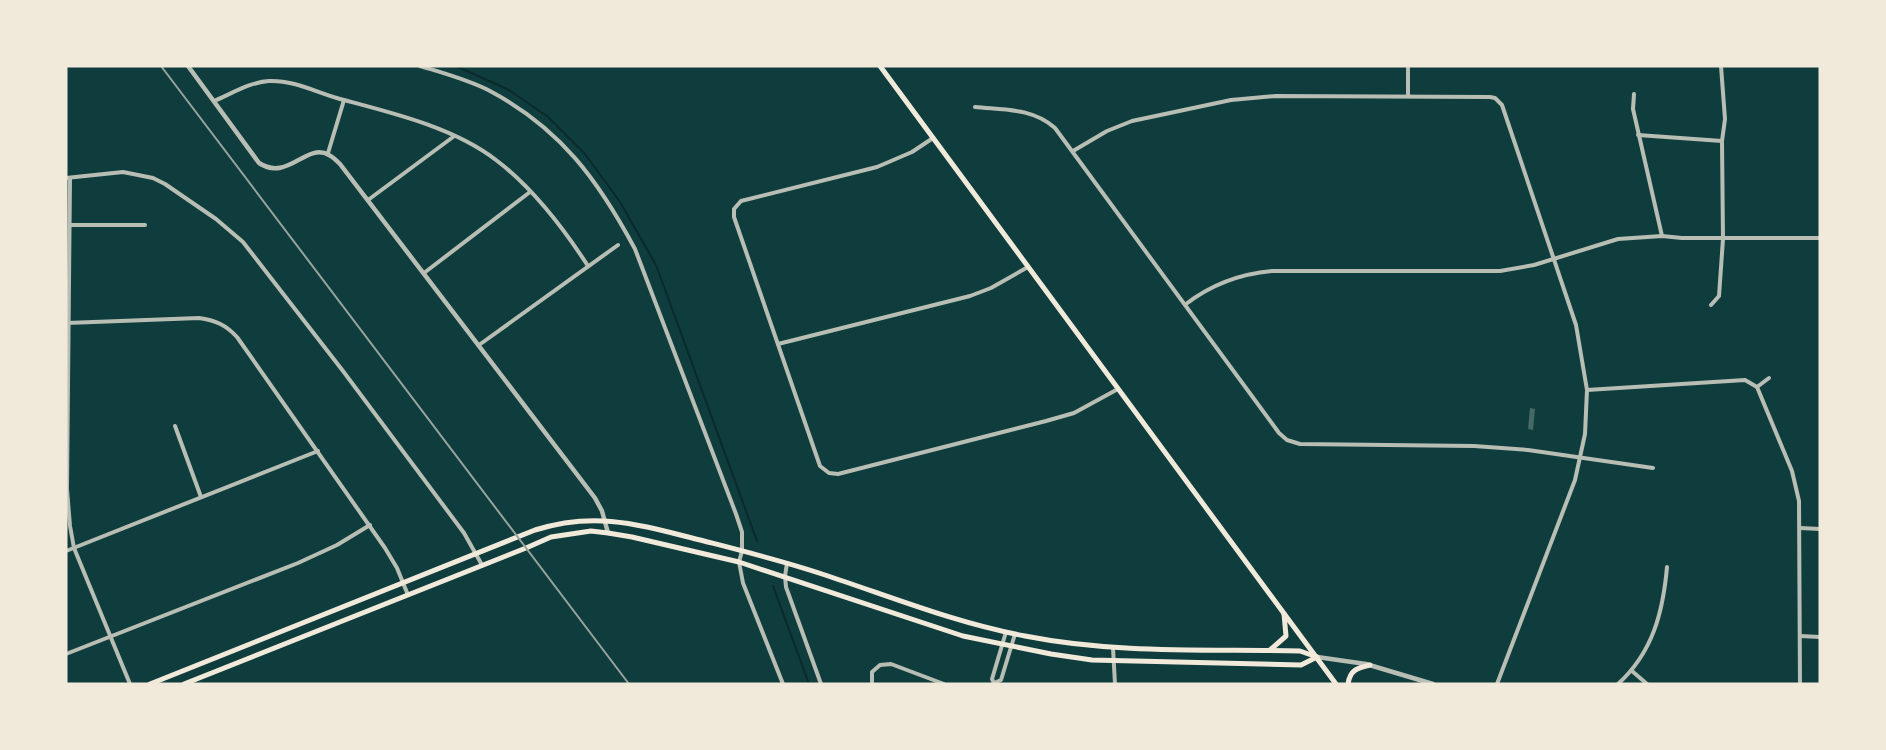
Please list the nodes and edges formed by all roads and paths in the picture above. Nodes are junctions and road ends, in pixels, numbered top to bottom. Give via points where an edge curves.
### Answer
1 (188, 66) edge
2 (420, 66) edge
3 (880, 66) edge
4 (1408, 66) edge
5 (1721, 66) edge
6 (1634, 94) dead end
7 (1408, 96) junction
8 (344, 100) junction
9 (214, 101) junction
10 (975, 107) dead end
11 (1638, 135) junction
12 (454, 136) junction
13 (933, 137) junction
14 (1722, 141) junction
15 (1073, 151) junction
16 (328, 153) junction
17 (68, 178) edge
18 (530, 192) junction
19 (368, 200) junction
20 (70, 225) junction
21 (145, 225) dead end
22 (1662, 236) junction
23 (1820, 238) edge
24 (1723, 239) junction
25 (618, 245) dead end
26 (1554, 259) junction
27 (588, 266) junction
28 (1029, 267) junction
29 (424, 273) junction
30 (1186, 304) junction
31 (1711, 305) dead end
32 (67, 323) edge
33 (778, 344) junction
34 (479, 345) junction
35 (1769, 378) dead end
36 (1757, 387) junction
37 (1118, 388) junction
38 (1587, 390) junction
39 (175, 426) dead end
40 (318, 451) junction
41 (1581, 457) junction
42 (1653, 468) dead end
43 (201, 497) junction
44 (604, 520) junction
45 (370, 525) junction
46 (1800, 528) junction
47 (1820, 529) edge
48 (608, 533) junction
49 (74, 548) junction
50 (66, 551) edge
51 (742, 551) junction
52 (476, 554) junction
53 (739, 562) junction
54 (787, 563) junction
55 (482, 565) junction
56 (1668, 567) dead end
57 (785, 576) junction
58 (403, 583) junction
59 (408, 595) junction
60 (1284, 613) junction
61 (1006, 632) junction
62 (1015, 634) junction
63 (1800, 636) junction
64 (110, 637) junction
65 (1820, 637) edge
66 (1002, 645) junction
67 (1012, 646) junction
68 (1113, 648) junction
69 (1270, 650) junction
70 (66, 654) edge
71 (1317, 657) junction
72 (1112, 660) junction
73 (1370, 665) junction
74 (1632, 671) junction
75 (130, 684) edge
76 (150, 684) edge
77 (184, 684) edge
78 (783, 684) edge
79 (821, 684) edge
80 (872, 684) edge
81 (944, 684) edge
82 (994, 684) edge
83 (1115, 684) edge
84 (1336, 684) edge
85 (1348, 684) edge
86 (1433, 684) edge
87 (1497, 684) edge
88 (1618, 684) edge
89 (1647, 684) edge
90 (1800, 684) edge

1 - 9 street
2 - 51 street via 489,90 534,117 570,151 614,209 635,249 736,514
3 - 13 main road
4 - 7 street
5 - 14 street via 1725,118
6 - 11 street
7 - 15 street via 1276,96 1208,104 1122,124
7 - 26 street via 1490,97 1502,105
8 - 9 street via 291,83 268,81
8 - 12 street
8 - 16 street
9 - 16 street via 263,166 283,168 310,154
10 - 15 street via 1034,114 1055,128
11 - 14 street
11 - 22 street
12 - 18 street via 493,158
12 - 19 street
13 - 28 main road
13 - 33 street via 912,152 877,167 737,204 734,217
14 - 24 street
15 - 30 street
16 - 19 street
17 - 20 street
17 - 52 street via 123,172 153,178 216,219 243,242
18 - 27 street
18 - 29 street
19 - 29 street
20 - 21 street
20 - 32 street
22 - 24 street
22 - 26 street via 1618,239
23 - 24 street
24 - 31 street via 1719,296
25 - 27 street
26 - 30 street via 1484,272 1251,273 1221,282
26 - 38 street via 1576,325
27 - 34 street
28 - 33 street via 970,296
28 - 37 main road
29 - 34 street
30 - 41 street via 1279,433 1294,443 1474,446
32 - 40 street via 199,318 223,325 237,337
32 - 49 street via 67,489
33 - 37 street via 817,460 833,474 1074,413
34 - 44 street via 595,498
35 - 36 street
36 - 38 street via 1744,380
36 - 46 street via 1792,471
37 - 60 main road
38 - 41 street
39 - 43 street
40 - 43 street
40 - 45 street
41 - 42 street
41 - 87 street
43 - 49 street
44 - 48 street
44 - 51 main road via 627,522
44 - 52 main road via 553,524
45 - 58 street
45 - 64 street via 318,554
46 - 47 street
46 - 63 street
48 - 53 main road
48 - 55 main road via 591,531 551,537
49 - 50 street
49 - 64 street
51 - 53 street
51 - 54 main road
52 - 55 street
52 - 58 main road
53 - 57 main road
53 - 78 street via 743,583
54 - 57 street
54 - 61 main road
55 - 59 main road
56 - 74 street via 1659,620
57 - 66 main road via 963,636
57 - 79 street
58 - 59 street
58 - 76 main road
59 - 77 main road
60 - 69 main road via 1286,636
60 - 71 main road
61 - 62 main road
61 - 66 street
62 - 67 street
62 - 68 main road
63 - 65 street
63 - 90 street
64 - 70 street
64 - 75 street
66 - 67 main road
66 - 82 street
67 - 72 main road
67 - 82 street via 1001,680
68 - 69 main road
68 - 72 street
69 - 71 main road via 1300,651
71 - 72 main road via 1302,665
71 - 73 street
71 - 84 main road
72 - 83 street
73 - 85 main road via 1356,668
73 - 86 street
74 - 88 street
74 - 89 street
80 - 81 street via 872,672 880,665 891,664

